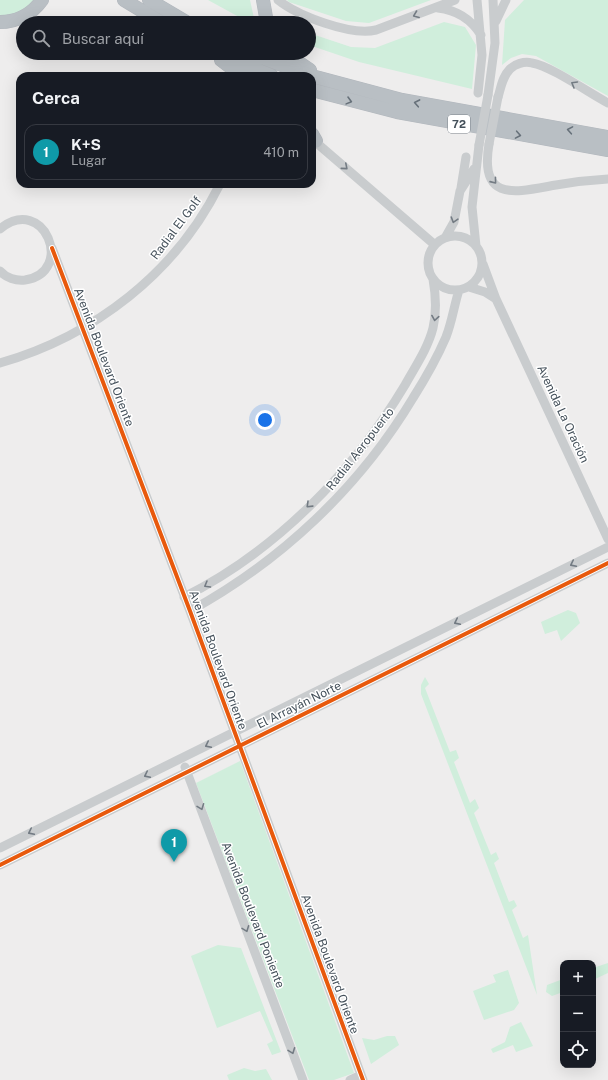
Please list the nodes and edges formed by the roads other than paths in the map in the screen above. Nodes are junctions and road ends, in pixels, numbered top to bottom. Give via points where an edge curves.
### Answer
1 (42, 0) edge
2 (124, 0) edge
3 (149, 0) edge
4 (262, 0) edge
5 (278, 0) edge
6 (454, 0) edge
7 (477, 0) edge
8 (493, 0) edge
9 (506, 0) edge
10 (436, 8) junction
11 (24, 16) edge
12 (150, 16) edge
13 (176, 16) edge
14 (265, 16) edge
15 (310, 16) edge
16 (316, 18) edge
17 (16, 19) edge
18 (0, 22) edge
19 (495, 24) junction
20 (481, 37) junction
21 (220, 60) edge
22 (234, 60) edge
23 (269, 60) edge
24 (296, 60) edge
25 (237, 72) edge
26 (263, 72) edge
27 (301, 72) edge
28 (314, 72) edge
29 (316, 73) edge
30 (316, 77) edge
31 (328, 81) junction
32 (316, 91) edge
33 (478, 92) dead end
34 (608, 103) edge
35 (608, 137) edge
36 (316, 141) edge
37 (608, 150) edge
38 (466, 157) dead end
39 (477, 158) junction
40 (608, 180) edge
41 (218, 188) edge
42 (460, 191) junction
43 (0, 229) edge
44 (445, 238) junction
45 (435, 245) junction
46 (476, 246) junction
47 (52, 248) junction
48 (483, 264) junction
49 (0, 272) edge
50 (433, 279) junction
51 (469, 287) junction
52 (459, 290) junction
53 (496, 299) junction
54 (82, 330) junction
55 (0, 363) edge
56 (608, 539) edge
57 (608, 547) edge
58 (608, 563) edge
59 (184, 597) junction
60 (190, 611) junction
61 (234, 732) junction
62 (239, 746) junction
63 (182, 757) junction
64 (187, 771) junction
65 (0, 848) edge
66 (0, 865) edge
67 (362, 1078) edge
68 (302, 1080) edge
69 (350, 1080) edge

1 - 11 highway
2 - 12 highway
3 - 13 highway
4 - 14 highway
15 -> 5 street
6 - 10 street
7 - 20 street
8 - 19 street
9 - 19 street
10 -> 16 street via 376,30 363,32 337,27
10 - 20 street via 453,11 465,18
17 - 18 highway
19 - 39 street, bridge via 495,43
20 - 33 street
21 - 25 highway
22 - 26 highway
23 - 27 highway, 72
24 - 28 highway
29 - 31 highway
30 - 31 highway, 72
35 -> 31 highway, 72 via 421,104
32 -> 37 highway, 72 via 397,112
34 -> 40 street, bridge via 544,67 527,62 517,64 503,79 487,159 488,170 494,182 505,190 518,192 569,183
36 -> 45 street
38 - 42 street
39 - 42 street via 472,174
39 - 46 street via 472,207
41 - 54 street, Radial El Golf via 203,214 162,267 119,305
42 -> 44 street via 454,222
43 - 47 street, Avenida Boulevard Oriente via 16,220 35,223 44,229
44 - 45 street
44 - 46 street via 468,239
45 - 50 street via 428,263
46 - 48 street
47 - 49 street via 47,267 31,279 10,279
47 - 54 street, Avenida Boulevard Oriente
48 - 51 street via 478,278
48 - 53 street, Avenida La Oración
50 - 52 street via 445,288
50 -> 59 street, Radial Aeropuerto via 436,306 428,343 400,393 356,454 322,493 275,537 235,566
51 - 52 street
51 - 53 street via 486,292
52 - 60 street, Radial Aeropuerto via 446,337 426,377 366,465 320,515 281,549 241,579
53 - 56 street, Avenida La Oración
54 - 55 street, Radial El Golf via 50,346
54 - 59 street, Avenida Boulevard Oriente
57 -> 61 street, El Arrayán Norte
58 - 62 street, El Arrayán Norte
59 - 60 street, Avenida Boulevard Oriente
60 - 61 street, Avenida Boulevard Oriente
61 - 62 street, Avenida Boulevard Oriente
61 -> 63 street, El Arrayán Norte
62 - 64 street, El Arrayán Norte
62 - 67 street, Avenida Boulevard Oriente
63 - 64 street, Avenida Boulevard Poniente
63 -> 65 street, El Arrayán Norte
64 - 66 street, El Arrayán Norte
64 -> 68 street, Avenida Boulevard Poniente
67 - 69 street

